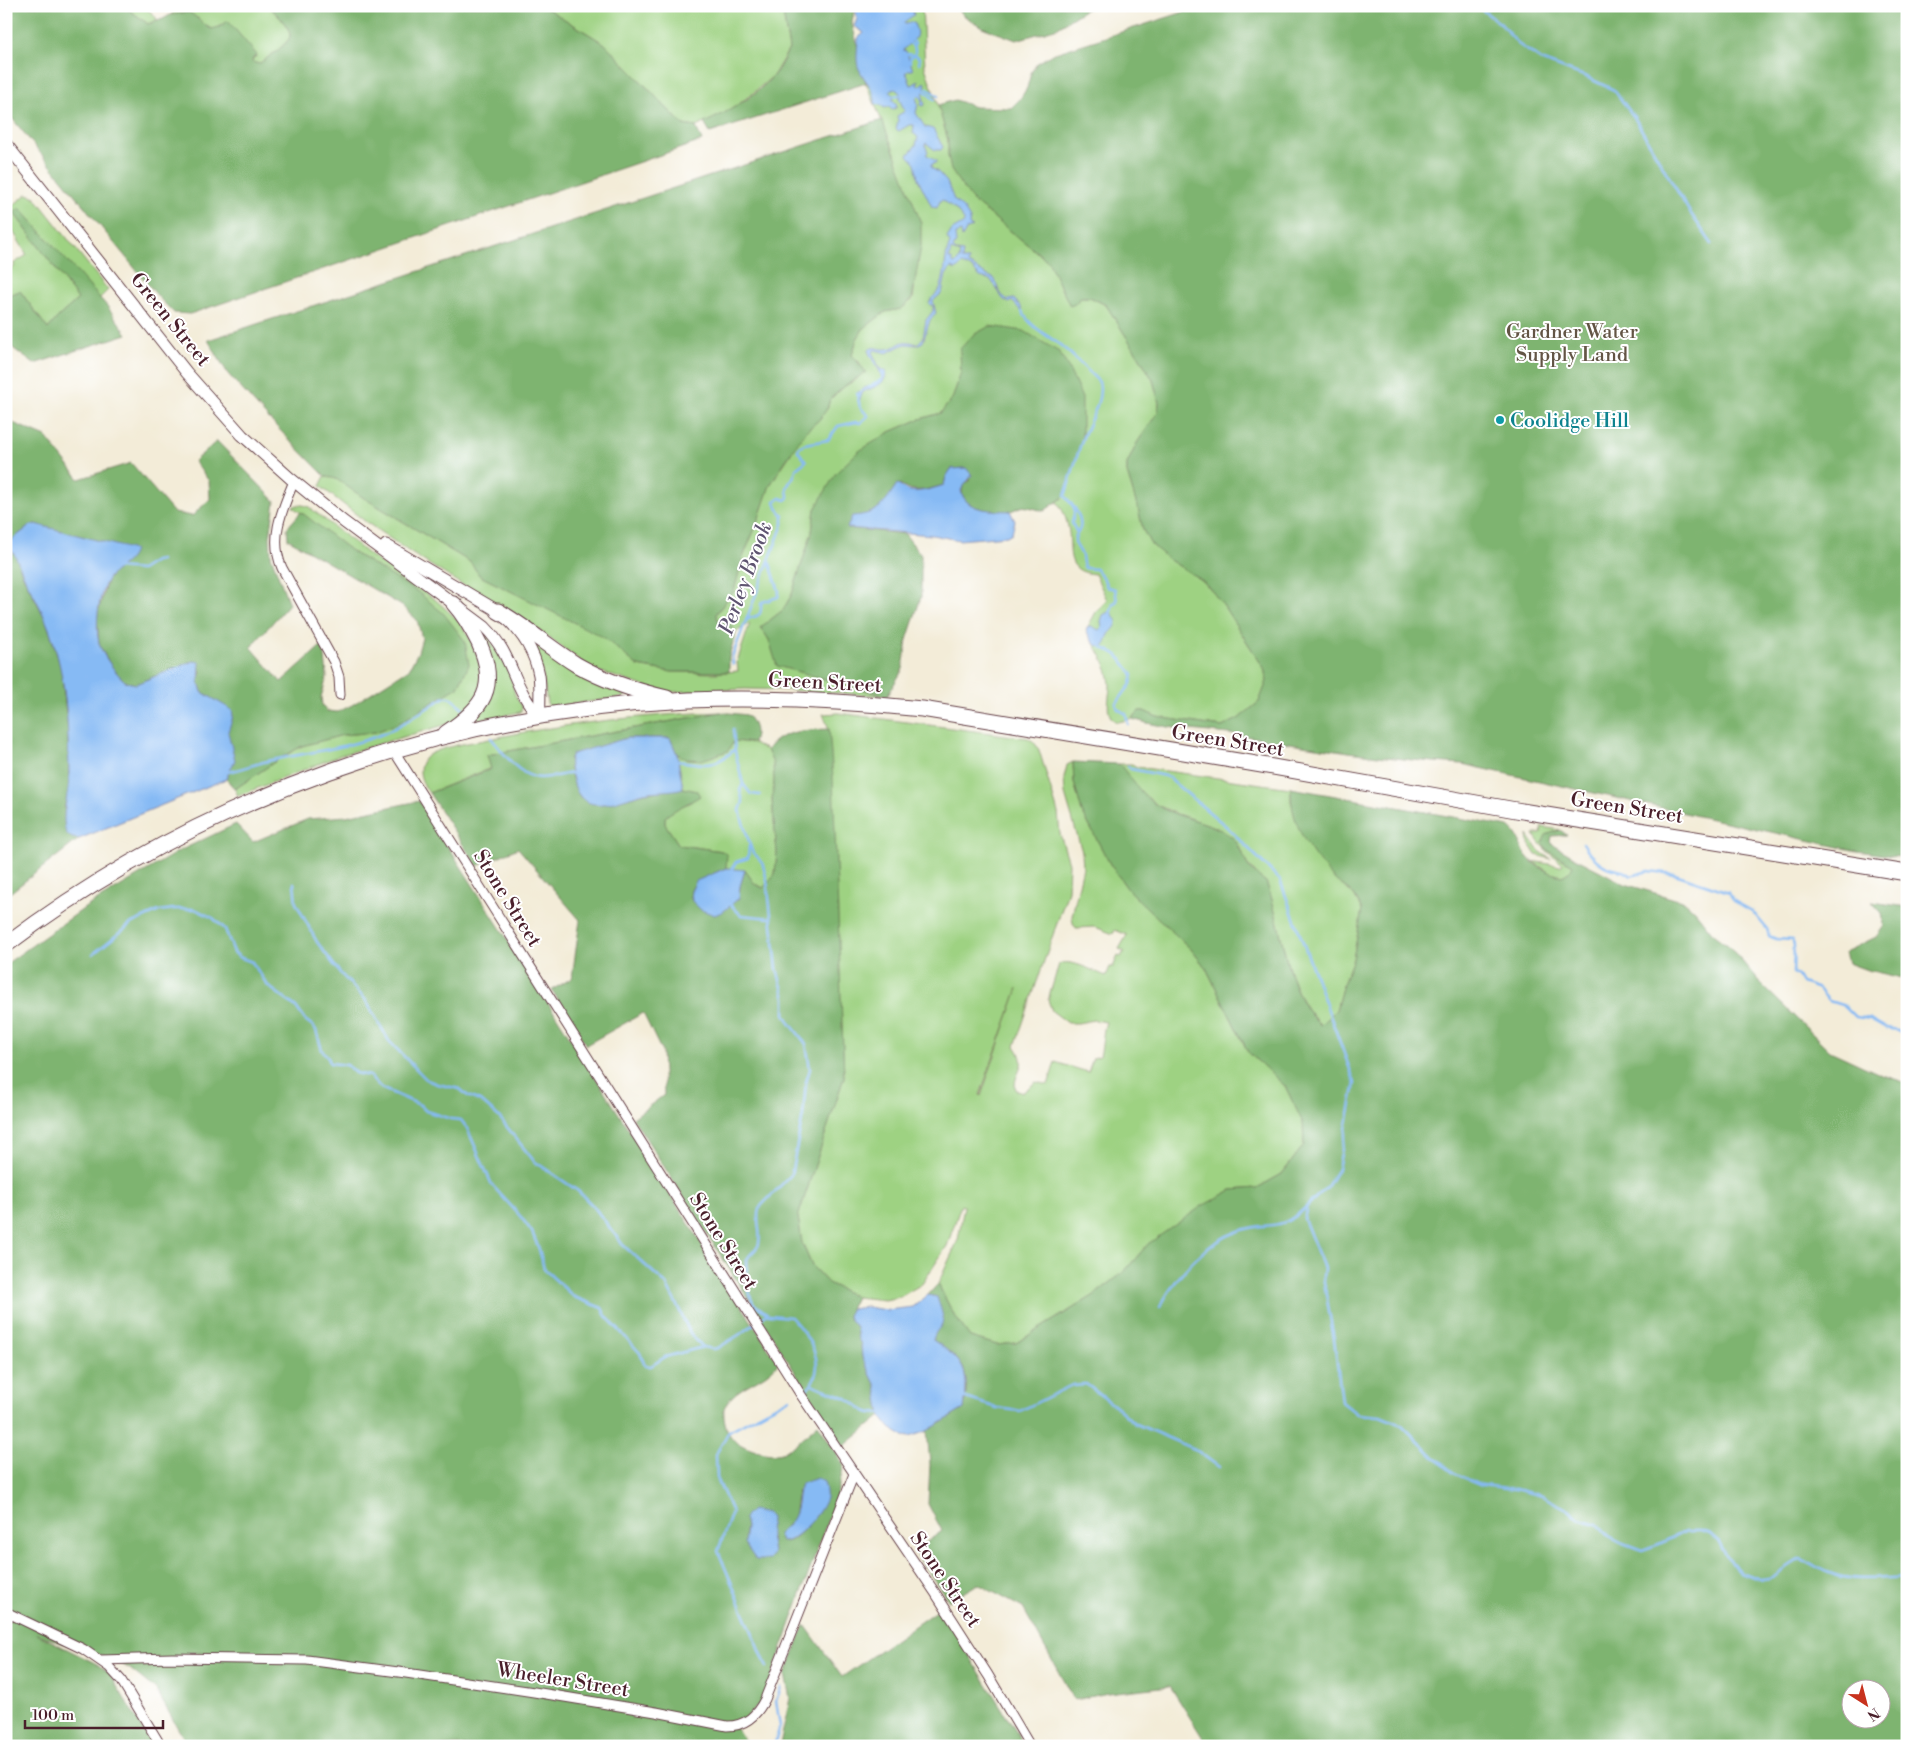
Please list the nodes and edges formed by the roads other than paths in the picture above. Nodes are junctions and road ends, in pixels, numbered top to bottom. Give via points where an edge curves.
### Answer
1 (6, 144) edge
2 (294, 481) junction
3 (321, 503) junction
4 (454, 604) junction
5 (498, 610) junction
6 (340, 696) dead end
7 (681, 701) junction
8 (540, 717) junction
9 (436, 740) junction
10 (394, 751) junction
11 (1907, 873) edge
12 (6, 945) edge
13 (854, 1474) junction
14 (6, 1612) edge
15 (101, 1660) junction
16 (161, 1746) edge
17 (1030, 1746) edge

1 - 2 street, Green Street via 187,373 242,435
2 - 3 street, Green Street
2 - 6 street via 278,523 277,555 334,662
3 - 4 street, Green Street
3 - 5 street, Green Street
4 - 8 street, Green Street via 480,622 499,643 524,698
4 - 9 highway via 469,623 482,652 488,686 468,718
5 - 7 highway via 592,673
5 - 8 street, Green Street via 516,627 532,654 539,675
7 - 8 highway, Green Street
7 - 11 highway, Green Street via 797,700 922,709
8 - 9 highway
9 - 10 highway
10 - 12 highway via 301,783 204,825 100,882
10 - 13 street, Stone Street
13 - 15 street, Wheeler Street via 765,1699 755,1715 737,1725 306,1660
13 - 17 street, Stone Street via 988,1674
14 - 15 street
15 - 16 street via 118,1677

